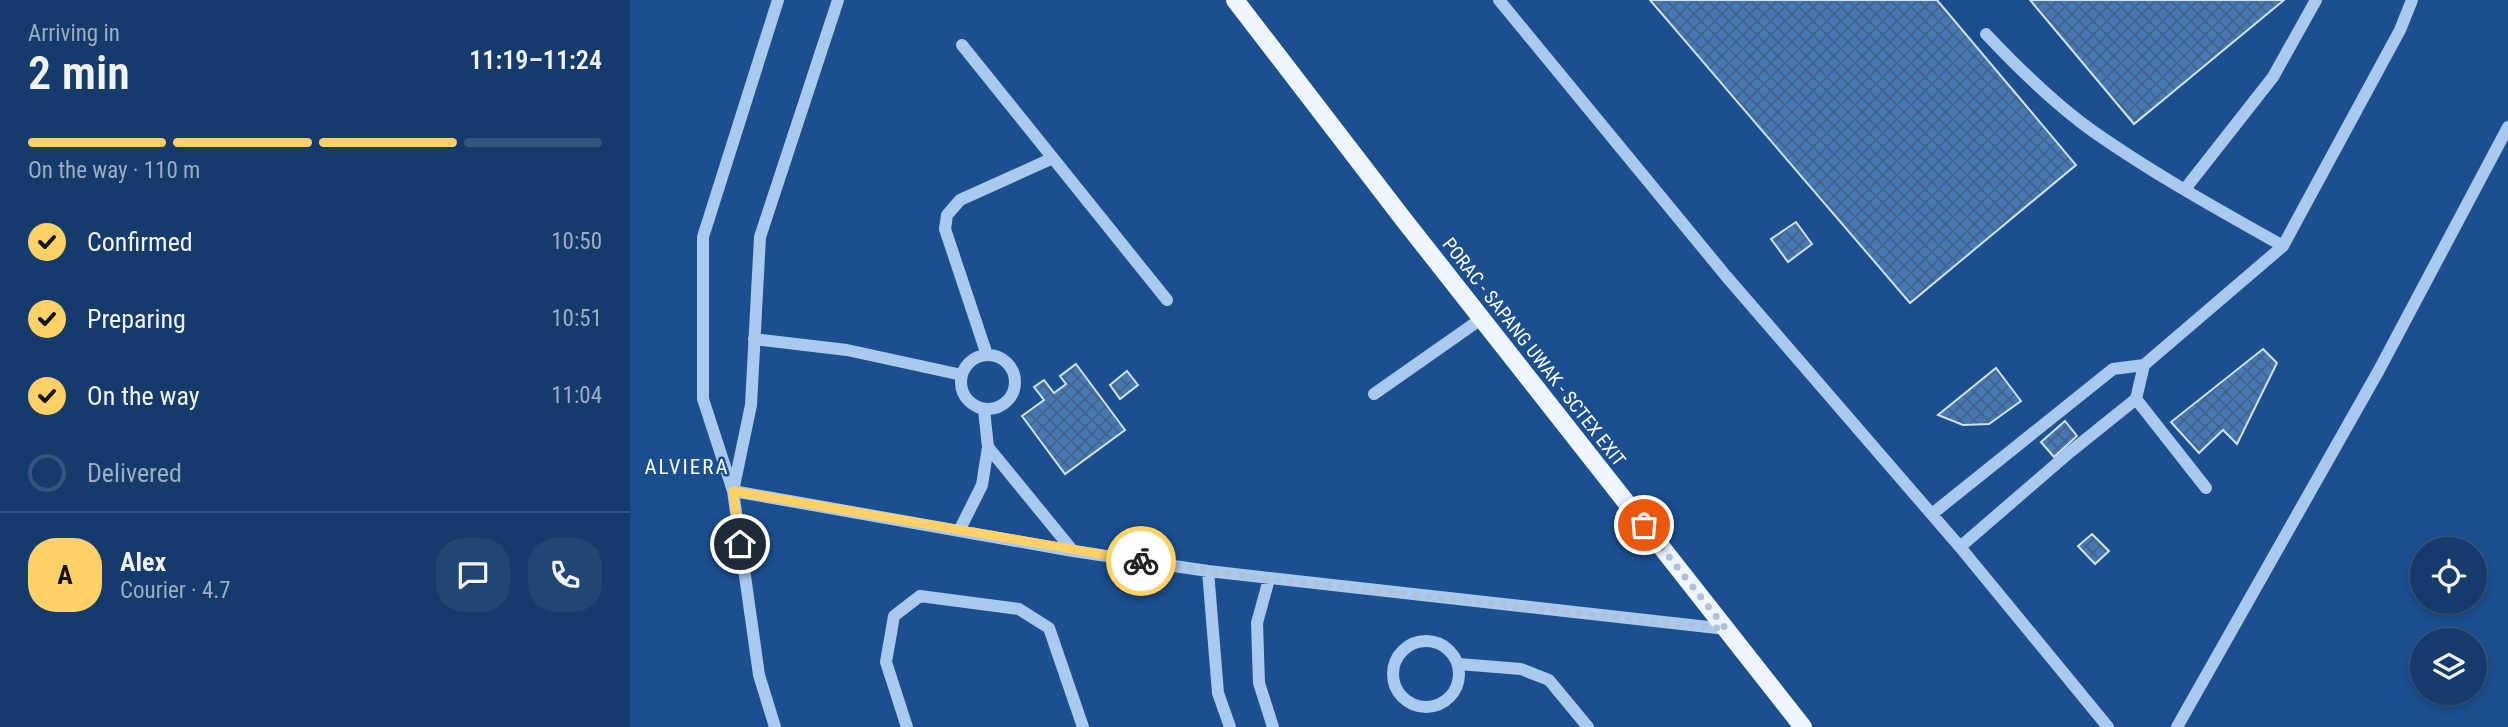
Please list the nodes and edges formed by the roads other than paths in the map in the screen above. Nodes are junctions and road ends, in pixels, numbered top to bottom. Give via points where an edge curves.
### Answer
1 (778, 0) edge
2 (838, 0) edge
3 (1235, 0) edge
4 (1500, 0) edge
5 (2316, 0) edge
6 (2412, 0) edge
7 (1986, 34) dead end
8 (962, 45) dead end
9 (2508, 127) edge
10 (1054, 158) junction
11 (2185, 189) junction
12 (2283, 246) junction
13 (1167, 300) dead end
14 (1481, 319) junction
15 (754, 339) junction
16 (987, 355) junction
17 (2144, 365) junction
18 (962, 375) junction
19 (1374, 394) dead end
20 (2136, 399) junction
21 (984, 410) junction
22 (989, 447) junction
23 (2206, 488) dead end
24 (733, 491) junction
25 (1932, 514) junction
26 (959, 531) junction
27 (1960, 547) junction
28 (1073, 551) junction
29 (1208, 571) junction
30 (1269, 579) junction
31 (1726, 629) junction
32 (1459, 664) junction
33 (775, 727) edge
34 (907, 727) edge
35 (1083, 727) edge
36 (1230, 727) edge
37 (1273, 727) edge
38 (1588, 727) edge
39 (1803, 727) edge
40 (2108, 727) edge
41 (2177, 727) edge

1 - 24 street via 703,237 703,399
2 - 15 street via 760,237
3 - 14 main road, PORAC - SAPANG UWAK - SCTEX EXIT
4 - 25 street via 1726,276
5 - 11 street via 2273,77
6 - 12 street
7 - 11 street via 2092,130
8 - 10 street
9 - 41 street via 2379,370
10 - 13 street
10 - 16 street via 960,200 947,215 945,229
11 - 12 street
12 - 17 street
14 - 19 street
14 - 31 main road, PORAC - SAPANG UWAK - SCTEX EXIT
15 - 18 street via 847,349
15 - 24 street via 751,405
16 - 18 street via 967,365
16 - 21 street via 1007,363 1016,384 1005,404
17 - 20 street
17 - 25 street via 2113,369
18 - 21 street via 965,397
20 - 23 street
20 - 27 street
21 - 22 street
22 - 26 street via 982,485
22 - 28 street
24 - 26 street
24 - 33 street via 759,675
25 - 27 street
26 - 28 street
27 - 40 street
28 - 29 street
29 - 30 street
29 - 36 street via 1218,693
30 - 31 street
30 - 37 street via 1257,623 1259,683
31 - 39 main road, PORAC - SAPANG UWAK - SCTEX EXIT
32 - 32 street via 1444,646 1421,640 1401,652 1392,673 1399,695 1419,707 1442,704 1458,687
32 - 38 street via 1521,669 1549,680
34 - 35 street via 886,662 894,616 920,596 1018,609 1049,628

